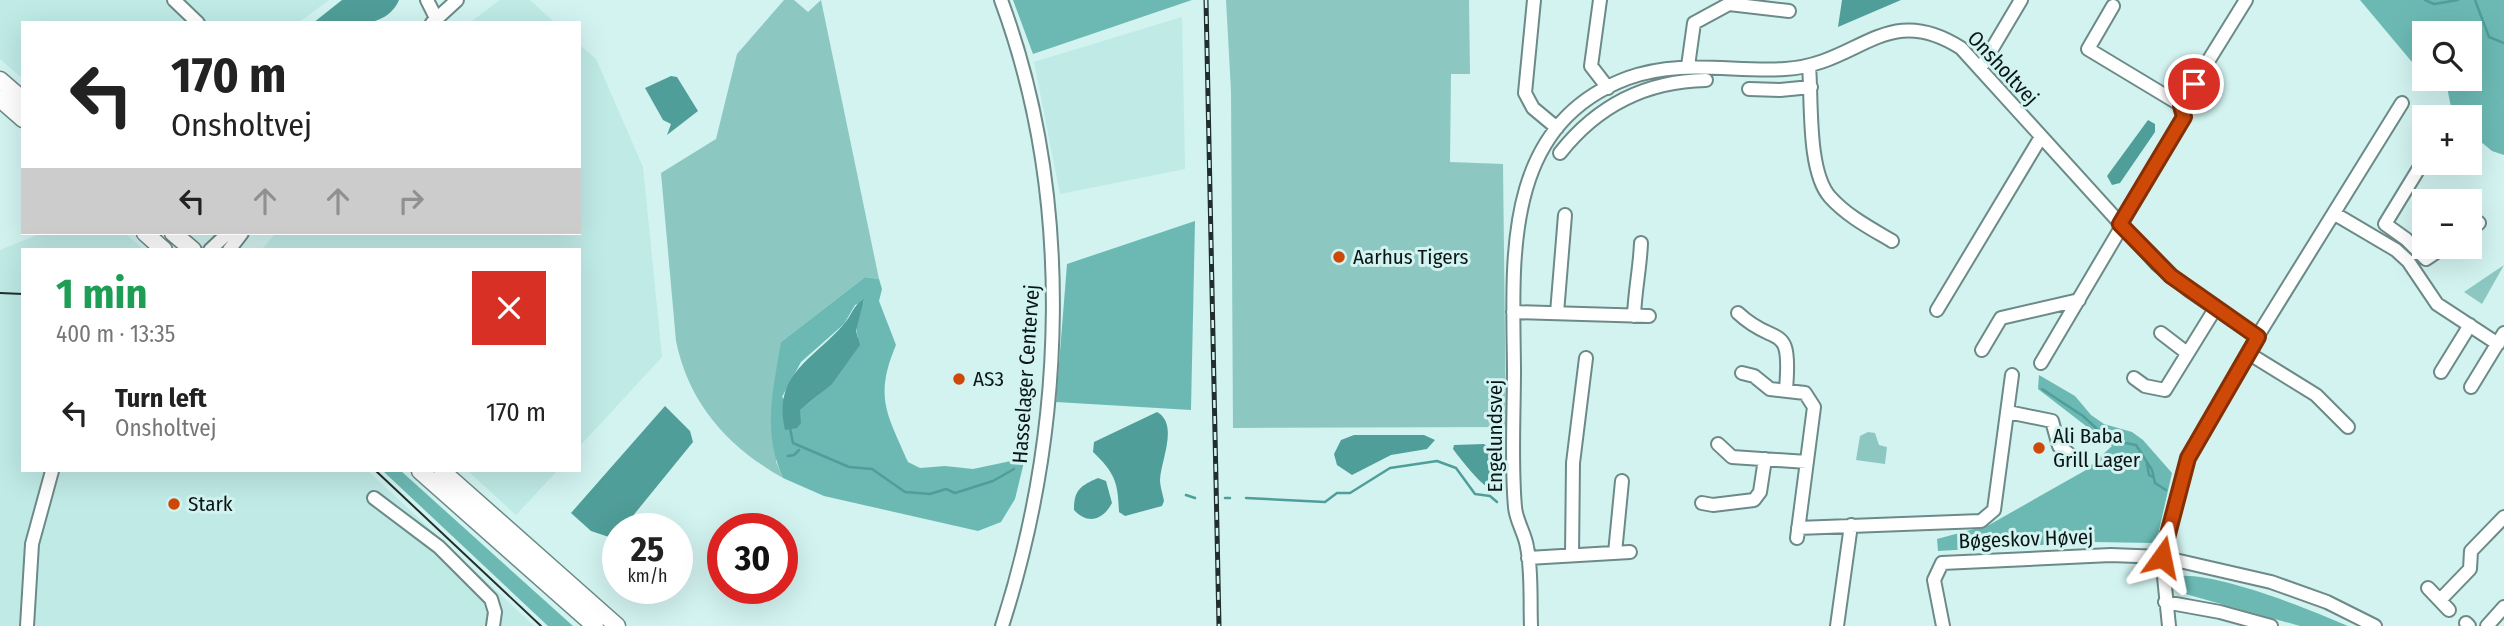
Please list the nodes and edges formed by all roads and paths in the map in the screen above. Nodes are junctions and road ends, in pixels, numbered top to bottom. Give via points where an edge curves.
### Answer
1 (174, 0) edge
2 (427, 0) edge
3 (457, 0) edge
4 (1000, 0) edge
5 (1534, 0) edge
6 (1600, 0) edge
7 (2021, 0) edge
8 (2246, 0) edge
9 (2113, 6) dead end
10 (1789, 11) dead end
11 (434, 20) edge
12 (196, 21) edge
13 (1855, 47) joint
14 (1688, 66) junction
15 (1809, 66) junction
16 (1980, 68) junction
17 (0, 80) edge
18 (1706, 80) dead end
19 (1811, 87) junction
20 (1608, 88) junction
21 (1749, 89) dead end
22 (21, 98) edge
23 (0, 99) edge
24 (2402, 103) dead end
25 (2181, 106) junction
26 (21, 117) edge
27 (1569, 117) junction
28 (1557, 128) junction
29 (1580, 129) junction
30 (2040, 137) junction
31 (1560, 153) dead end
32 (2415, 175) edge
33 (2334, 214) junction
34 (1565, 215) dead end
35 (2121, 225) junction
36 (147, 235) edge
37 (175, 235) edge
38 (226, 235) edge
39 (2406, 239) junction
40 (1892, 241) dead end
41 (1641, 243) dead end
42 (2412, 245) edge
43 (162, 248) edge
44 (190, 248) edge
45 (212, 248) edge
46 (2396, 250) junction
47 (2080, 300) junction
48 (2215, 309) junction
49 (1937, 310) dead end
50 (1513, 312) junction
51 (1557, 313) junction
52 (1738, 313) dead end
53 (1634, 316) junction
54 (1649, 316) dead end
55 (2470, 325) junction
56 (2161, 332) dead end
57 (2258, 337) junction
58 (2501, 338) edge
59 (1982, 349) dead end
60 (2187, 352) junction
61 (2248, 353) junction
62 (1586, 358) dead end
63 (2041, 363) dead end
64 (2441, 372) dead end
65 (1742, 373) dead end
66 (2012, 375) dead end
67 (2134, 378) dead end
68 (2470, 387) dead end
69 (1786, 389) junction
70 (2008, 412) junction
71 (2348, 427) dead end
72 (1718, 444) dead end
73 (1765, 459) junction
74 (2077, 461) dead end
75 (1807, 462) junction
76 (52, 472) edge
77 (421, 472) edge
78 (443, 472) edge
79 (1622, 481) dead end
80 (374, 499) dead end
81 (1702, 503) dead end
82 (2504, 517) edge
83 (1851, 524) junction
84 (1630, 552) dead end
85 (1615, 553) junction
86 (1572, 555) junction
87 (2162, 557) junction
88 (1528, 558) junction
89 (2428, 588) dead end
90 (2165, 602) junction
91 (2504, 607) edge
92 (27, 626) edge
93 (493, 626) edge
94 (595, 626) edge
95 (617, 626) edge
96 (1002, 626) edge
97 (1531, 626) edge
98 (1837, 626) edge
99 (1942, 626) edge
100 (2169, 626) edge
101 (2271, 626) edge
102 (2375, 626) edge
103 (2487, 626) edge

1 - 12 street
2 - 11 street
3 - 11 street
4 - 96 street, Hasselager Centervej via 1035,123 1051,234 1053,290 1037,478
5 - 28 street via 1525,93 1533,108
6 - 20 street via 1591,66
7 - 16 street
8 - 25 street
9 - 25 street via 2088,49
10 - 14 street via 1729,4 1717,10 1695,23
13 - 15 street, Engelundsvej
13 - 16 street, Onsholtvej via 1888,30 1922,28 1954,43
14 - 15 street, Engelundsvej
14 - 20 street, Engelundsvej via 1643,73
15 - 19 street
16 - 30 street, Onsholtvej
17 - 22 main road
18 - 29 street via 1668,83 1637,93
19 - 21 street
19 - 40 street via 1818,170 1825,189 1844,210
20 - 27 street, Engelundsvej
23 - 26 main road
24 - 33 street
25 - 35 street via 2184,117
27 - 28 street, Engelundsvej
27 - 29 street
28 - 50 street, Engelundsvej via 1519,205
29 - 31 street
30 - 35 street, Onsholtvej
30 - 49 street, Onsholtvej
32 - 39 street via 2385,224
33 - 46 street
33 - 57 street
34 - 51 street
35 - 47 street
35 - 48 street, Onsholtvej via 2171,276
36 - 43 main road
37 - 44 main road
38 - 45 street
39 - 42 street
39 - 46 street
41 - 53 street
46 - 55 street via 2437,304
47 - 59 street via 2001,318
47 - 63 street
48 - 57 street, Onsholtvej
48 - 60 street
50 - 51 street
50 - 88 street, Engelundsvej via 1514,503
51 - 53 street
52 - 69 street via 1785,345 1789,358
53 - 54 street
55 - 58 street
55 - 64 street
56 - 60 street
57 - 61 street
58 - 68 street
60 - 67 street via 2165,390
61 - 71 street via 2316,395
61 - 87 street via 2188,458
62 - 86 street via 1573,463
65 - 69 street via 1770,389
66 - 70 street
69 - 75 street via 1804,393 1814,407
70 - 74 street via 2052,421 2059,446
70 - 83 street via 1991,516
72 - 73 street via 1732,457
73 - 75 street
73 - 81 street via 1760,492 1754,500
75 - 83 street via 1797,533
76 - 92 street via 32,544
77 - 94 main road
78 - 95 main road
79 - 85 street
80 - 93 street via 439,547 491,599
82 - 89 street via 2471,551 2470,569 2445,605
83 - 98 street
84 - 85 street
85 - 86 street
86 - 88 street
87 - 90 street
87 - 99 street, Bøgeskov Høvej via 1947,562 1938,567 1934,580
87 - 102 street, Bøgeskov Høvej via 2271,582
88 - 97 street, Engelundsvej
90 - 100 street
90 - 101 street
91 - 103 street

